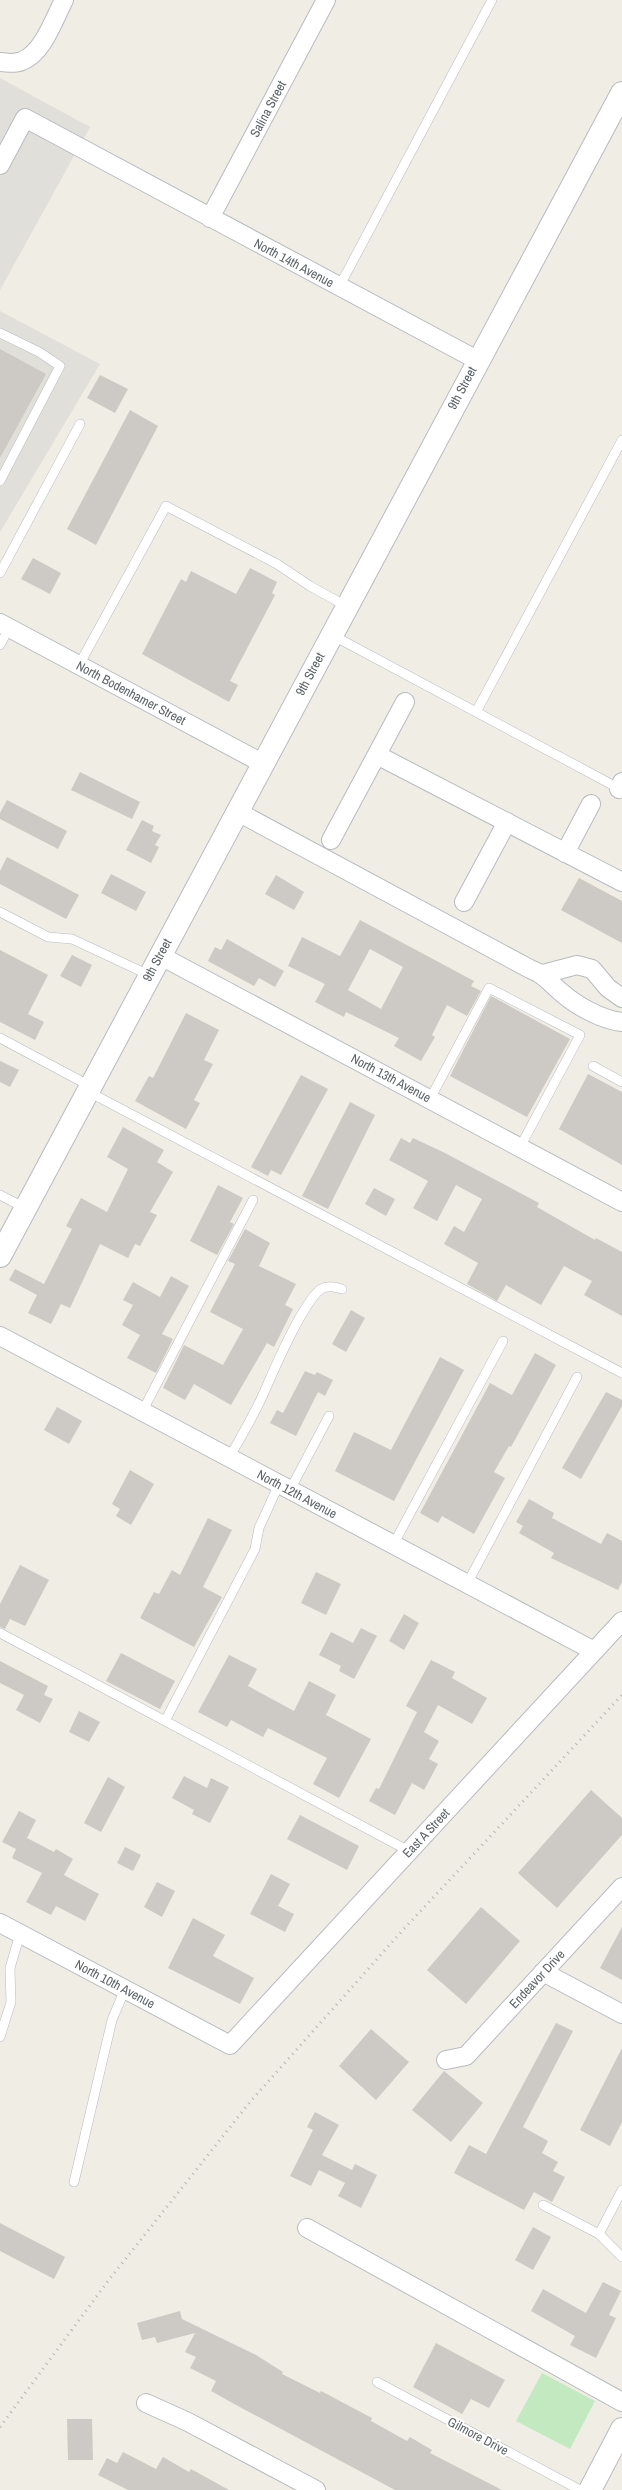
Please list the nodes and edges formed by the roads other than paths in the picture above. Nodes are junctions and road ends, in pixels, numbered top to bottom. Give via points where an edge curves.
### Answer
1 (64, 0) edge
2 (326, 0) edge
3 (492, 0) edge
4 (0, 62) edge
5 (622, 93) edge
6 (0, 165) edge
7 (210, 218) junction
8 (339, 287) junction
9 (0, 333) edge
10 (477, 360) junction
11 (80, 424) dead end
12 (622, 440) edge
13 (0, 481) edge
14 (0, 573) edge
15 (346, 606) junction
16 (5, 625) edge
17 (331, 634) junction
18 (0, 645) edge
19 (79, 665) junction
20 (404, 702) dead end
21 (476, 712) junction
22 (377, 755) junction
23 (262, 763) junction
24 (621, 787) edge
25 (591, 804) dead end
26 (236, 811) junction
27 (507, 822) junction
28 (331, 840) dead end
29 (565, 852) junction
30 (622, 882) edge
31 (464, 902) dead end
32 (0, 912) edge
33 (159, 955) junction
34 (543, 974) junction
35 (149, 975) junction
36 (615, 993) edge
37 (588, 1010) junction
38 (622, 1022) edge
39 (0, 1038) edge
40 (593, 1066) dead end
41 (622, 1082) edge
42 (89, 1088) junction
43 (430, 1099) junction
44 (520, 1147) junction
45 (0, 1195) edge
46 (253, 1200) dead end
47 (622, 1202) edge
48 (25, 1208) junction
49 (0, 1256) edge
50 (342, 1289) dead end
51 (0, 1336) edge
52 (503, 1340) dead end
53 (622, 1373) edge
54 (577, 1377) dead end
55 (142, 1412) junction
56 (329, 1416) dead end
57 (229, 1458) junction
58 (284, 1487) junction
59 (393, 1545) junction
60 (467, 1584) junction
61 (622, 1620) edge
62 (0, 1632) edge
63 (594, 1651) junction
64 (165, 1721) junction
65 (409, 1851) junction
66 (622, 1887) edge
67 (0, 1923) edge
68 (20, 1934) junction
69 (543, 1972) junction
70 (125, 1989) junction
71 (622, 2014) edge
72 (0, 2037) edge
73 (230, 2045) joint
74 (446, 2060) dead end
75 (74, 2182) dead end
76 (622, 2190) edge
77 (543, 2205) dead end
78 (307, 2228) dead end
79 (599, 2234) junction
80 (622, 2257) edge
81 (377, 2382) dead end
82 (622, 2402) edge
83 (146, 2403) dead end
84 (622, 2429) edge
85 (316, 2490) edge
86 (580, 2490) edge
87 (590, 2490) edge

1 - 4 street via 40,45 22,61
2 - 7 street, Salina Street
3 - 8 lane
5 - 10 street, 9th Street
6 - 7 street, North 14th Avenue via 25,118
7 - 8 street, North 14th Avenue
8 - 10 street, North 14th Avenue
9 - 13 lane via 39,352 60,366
10 - 15 street, 9th Street
11 - 14 lane
12 - 21 lane
15 - 17 street, 9th Street
15 - 19 lane via 277,564 166,506
16 - 18 lane
16 - 19 street, North Bodenhamer Street
17 - 21 lane
17 - 23 street, 9th Street
19 - 23 street, North Bodenhamer Street
20 - 22 street
21 - 24 lane
22 - 27 street
22 - 28 street
23 - 26 street, 9th Street
25 - 29 street
26 - 33 street, 9th Street
26 - 34 street
27 - 29 street
27 - 31 street
29 - 30 street
32 - 35 lane via 48,937 72,939
33 - 35 street, 9th Street
33 - 43 street, North 13th Avenue
34 - 36 street via 576,965 592,969
34 - 37 street via 562,994
35 - 42 street, 9th Street
36 - 37 street
37 - 38 street via 608,1021
39 - 42 lane
40 - 41 lane
42 - 48 street, 9th Street
42 - 53 lane
43 - 44 street, North 13th Avenue
43 - 44 lane via 489,988 580,1035
44 - 47 street, North 13th Avenue
45 - 48 lane
46 - 55 lane
48 - 49 street, 9th Street
50 - 57 lane via 331,1286 321,1290 310,1304 276,1364
51 - 55 street, North 12th Avenue
52 - 59 lane
54 - 60 lane
55 - 57 street, North 12th Avenue
56 - 58 lane
57 - 58 street, North 12th Avenue
58 - 59 street, North 12th Avenue
58 - 64 lane via 259,1528 255,1549
59 - 60 street, North 12th Avenue
60 - 63 street, North 12th Avenue
61 - 63 street, East A Street
62 - 64 lane
63 - 65 street, East A Street
64 - 65 lane
65 - 73 street, East A Street
66 - 69 street, Endeavor Drive
67 - 68 street, North 10th Avenue
68 - 70 street, North 10th Avenue
68 - 72 lane via 10,1968 11,2002
69 - 71 street
69 - 74 street, Endeavor Drive via 466,2056
70 - 73 street, North 10th Avenue
70 - 75 lane via 112,2020
76 - 79 lane
77 - 79 lane
78 - 82 street
79 - 80 lane
81 - 86 lane, Gilmore Drive
83 - 85 street via 188,2422
84 - 87 street

